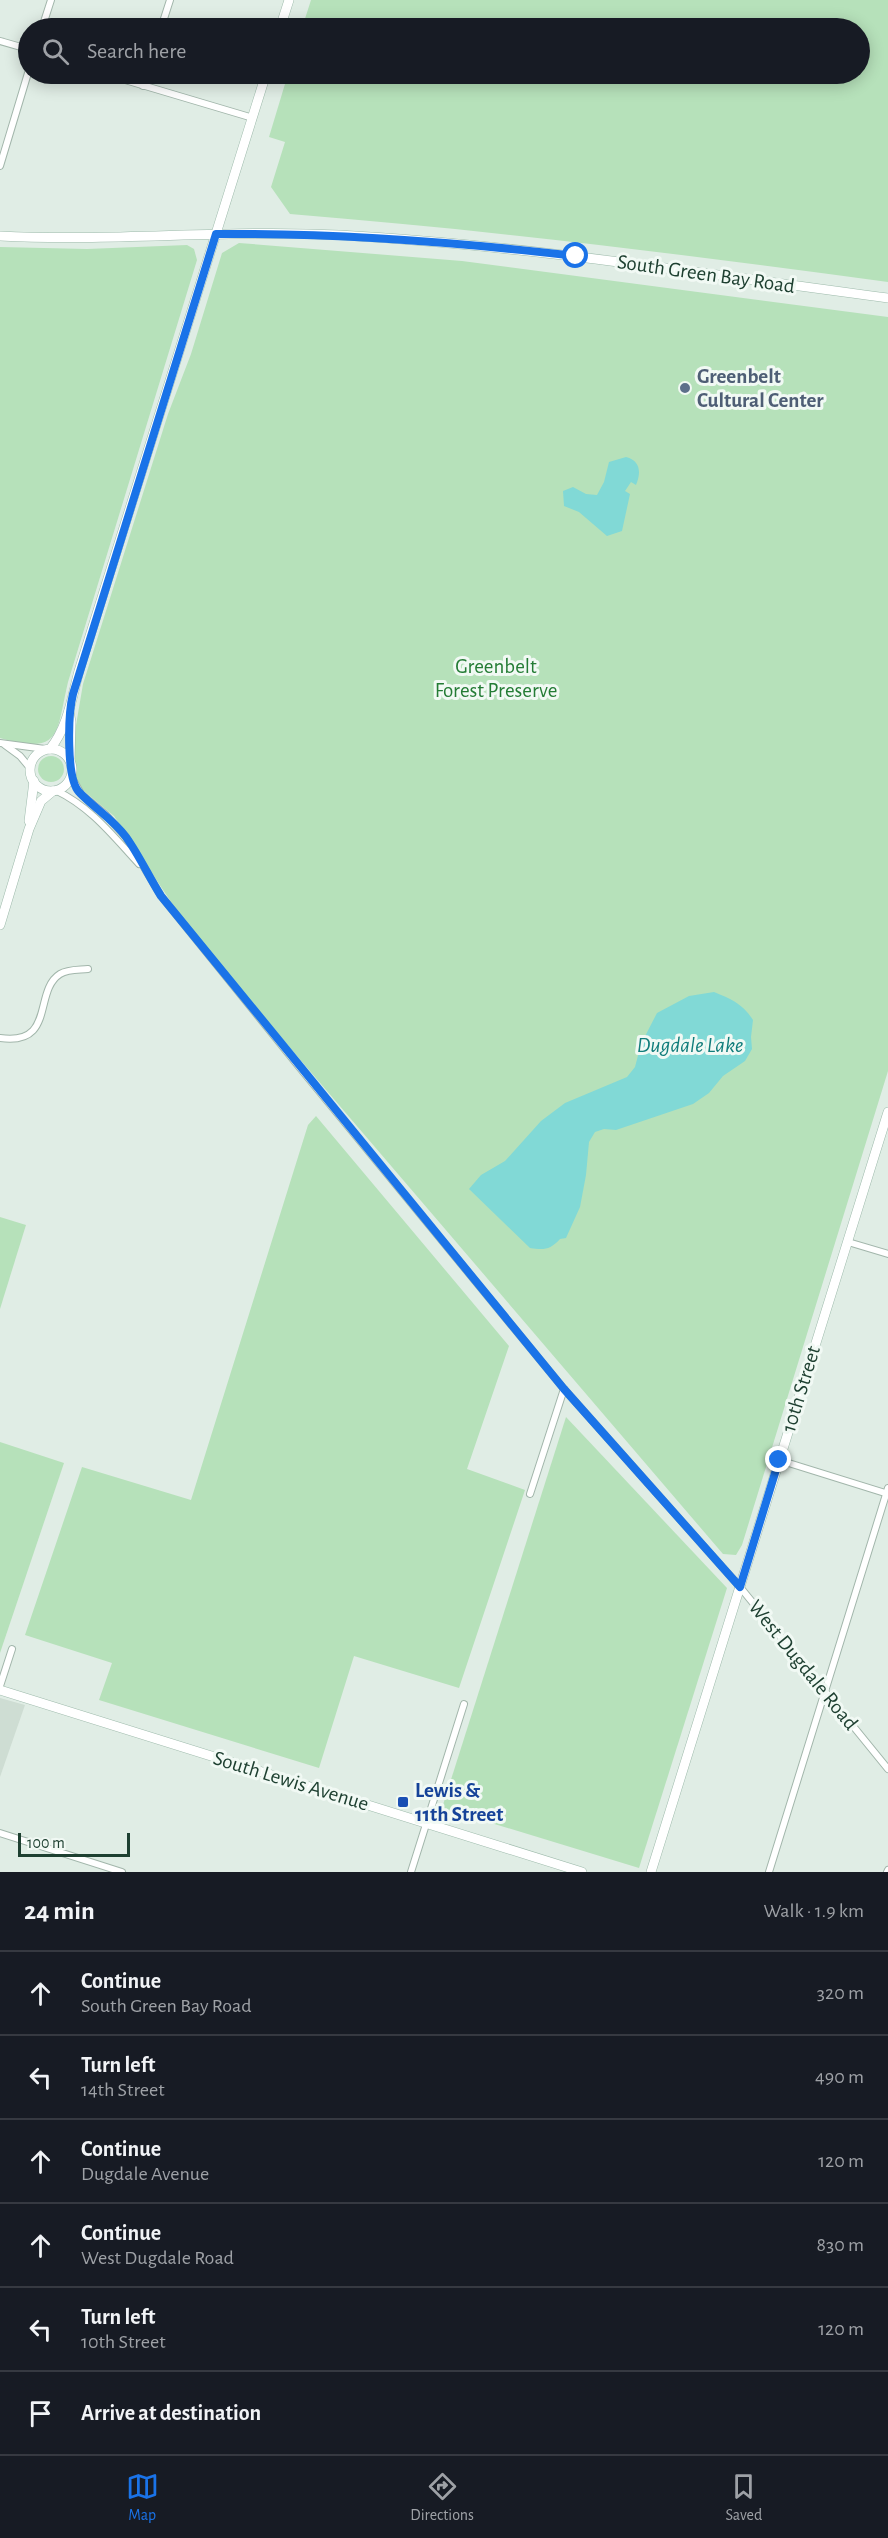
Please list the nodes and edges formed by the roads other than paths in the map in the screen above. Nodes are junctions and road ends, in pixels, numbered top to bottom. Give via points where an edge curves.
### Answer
1 (51, 0) edge
2 (170, 0) edge
3 (289, 0) edge
4 (45, 18) edge
5 (164, 18) edge
6 (283, 18) edge
7 (0, 40) edge
8 (18, 46) edge
9 (24, 84) edge
10 (137, 84) edge
11 (263, 84) edge
12 (143, 86) joint
13 (253, 118) junction
14 (0, 166) edge
15 (216, 234) junction
16 (0, 236) edge
17 (888, 298) edge
18 (69, 711) junction
19 (2, 744) edge
20 (47, 749) junction
21 (70, 760) junction
22 (30, 768) junction
23 (71, 776) junction
24 (33, 781) junction
25 (54, 790) junction
26 (29, 829) junction
27 (144, 868) junction
28 (0, 925) edge
29 (88, 969) dead end
30 (0, 1038) edge
31 (888, 1112) edge
32 (848, 1242) junction
33 (888, 1254) edge
34 (564, 1389) junction
35 (779, 1460) junction
36 (888, 1492) edge
37 (530, 1494) dead end
38 (740, 1587) junction
39 (12, 1649) dead end
40 (0, 1688) edge
41 (825, 1690) junction
42 (465, 1704) dead end
43 (888, 1769) edge
44 (426, 1823) junction
45 (0, 1833) edge
46 (122, 1872) edge
47 (411, 1872) edge
48 (582, 1872) edge
49 (651, 1872) edge
50 (769, 1872) edge

1 - 4 street
2 - 5 street
3 - 6 street
7 - 8 street
9 - 14 street
10 - 12 street
11 - 13 street
12 - 13 street
13 - 15 street
15 - 16 street, South Green Bay Road
15 - 17 street, South Green Bay Road via 336,235 458,243
15 - 18 street
18 - 20 street via 59,737
18 - 21 street
19 - 20 street
19 - 22 street
20 - 21 street via 62,751
20 - 22 street via 35,757
21 - 23 street
22 - 24 street
23 - 25 street via 64,786
23 - 27 street via 81,794 126,837
24 - 25 street via 42,789
24 - 26 street
25 - 26 street via 41,801
25 - 27 street via 94,816
26 - 28 street
27 - 34 street, West Dugdale Road via 161,896 249,1006
29 - 30 street via 69,971 55,979 29,1034 15,1039
31 - 32 street, 10th Street
32 - 33 street
32 - 35 street, 10th Street
34 - 37 street
34 - 38 street, West Dugdale Road
35 - 36 street
35 - 38 street, 10th Street
36 - 41 street
38 - 41 street, West Dugdale Road
38 - 49 street, 10th Street
39 - 40 street
40 - 44 street, South Lewis Avenue
41 - 43 street, West Dugdale Road
41 - 50 street
42 - 44 street
44 - 47 street
44 - 48 street, South Lewis Avenue
45 - 46 street

